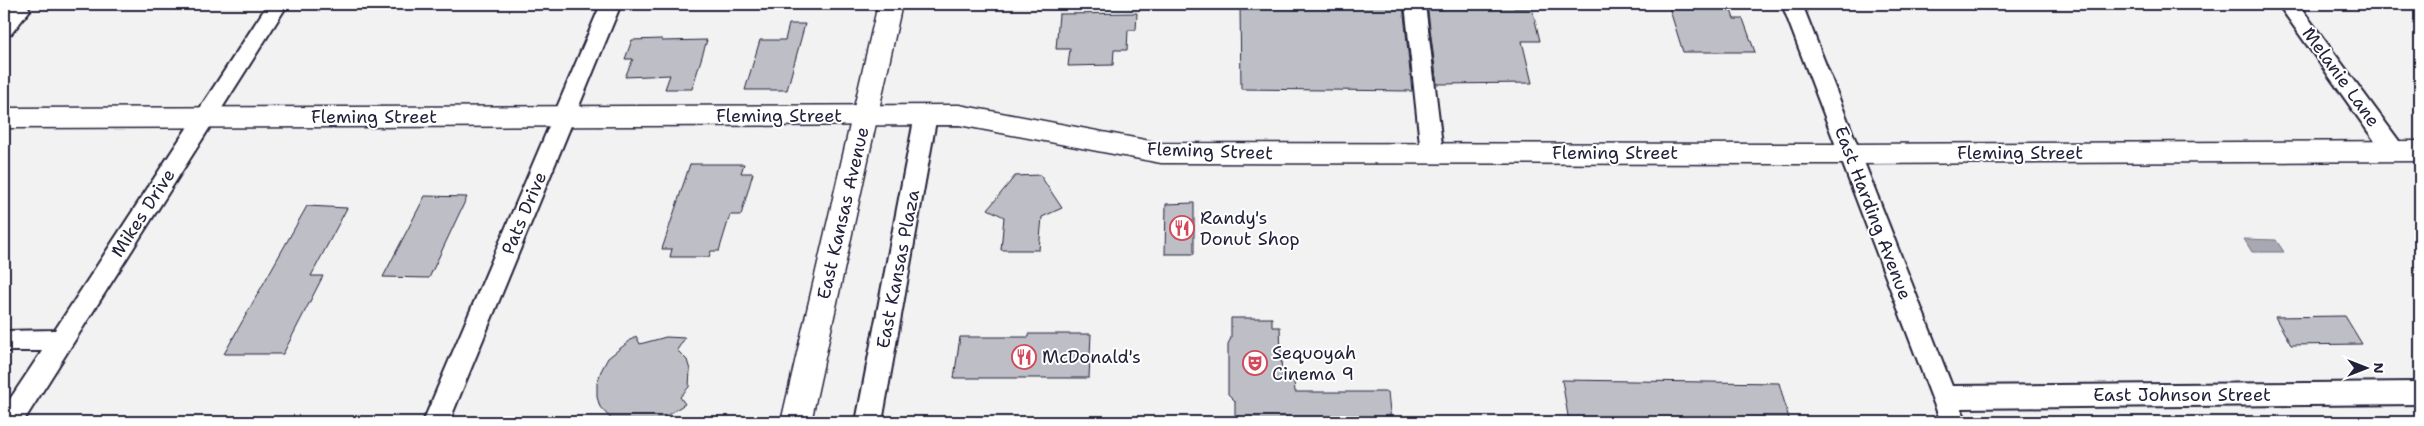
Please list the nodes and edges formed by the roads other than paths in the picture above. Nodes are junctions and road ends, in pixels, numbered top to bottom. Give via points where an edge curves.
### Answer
1 (278, 4) edge
2 (611, 4) edge
3 (890, 4) edge
4 (1415, 4) edge
5 (1792, 4) edge
6 (2288, 4) edge
7 (20, 10) dead end
8 (4, 29) edge
9 (926, 115) junction
10 (865, 116) junction
11 (564, 117) junction
12 (4, 118) edge
13 (205, 118) junction
14 (2394, 151) junction
15 (2420, 151) edge
16 (1432, 153) junction
17 (1850, 154) junction
18 (60, 340) junction
19 (4, 341) edge
20 (2420, 393) edge
21 (1944, 397) junction
22 (8, 422) edge
23 (436, 422) edge
24 (796, 422) edge
25 (869, 422) edge
26 (1954, 422) edge

1 - 13 street, Mikes Drive
2 - 11 street, Pats Drive
3 - 10 street, East Kansas Avenue
4 - 16 street
5 - 17 street, East Harding Avenue
6 - 14 street, Melanie Lane
7 - 8 street
9 - 10 street, Fleming Street
9 - 16 street, Fleming Street via 959,115 1161,152
9 - 25 street, East Kansas Plaza
10 - 11 street, Fleming Street
10 - 24 street, East Kansas Avenue
11 - 13 street, Fleming Street
11 - 23 street, Pats Drive
12 - 13 street, Fleming Street
13 - 18 street, Mikes Drive
14 - 15 street, Fleming Street
14 - 17 street, Fleming Street
16 - 17 street, Fleming Street
17 - 21 street, East Harding Avenue
18 - 19 street
18 - 22 street, Mikes Drive
20 - 21 street, East Johnson Street
21 - 26 street, East Harding Avenue

